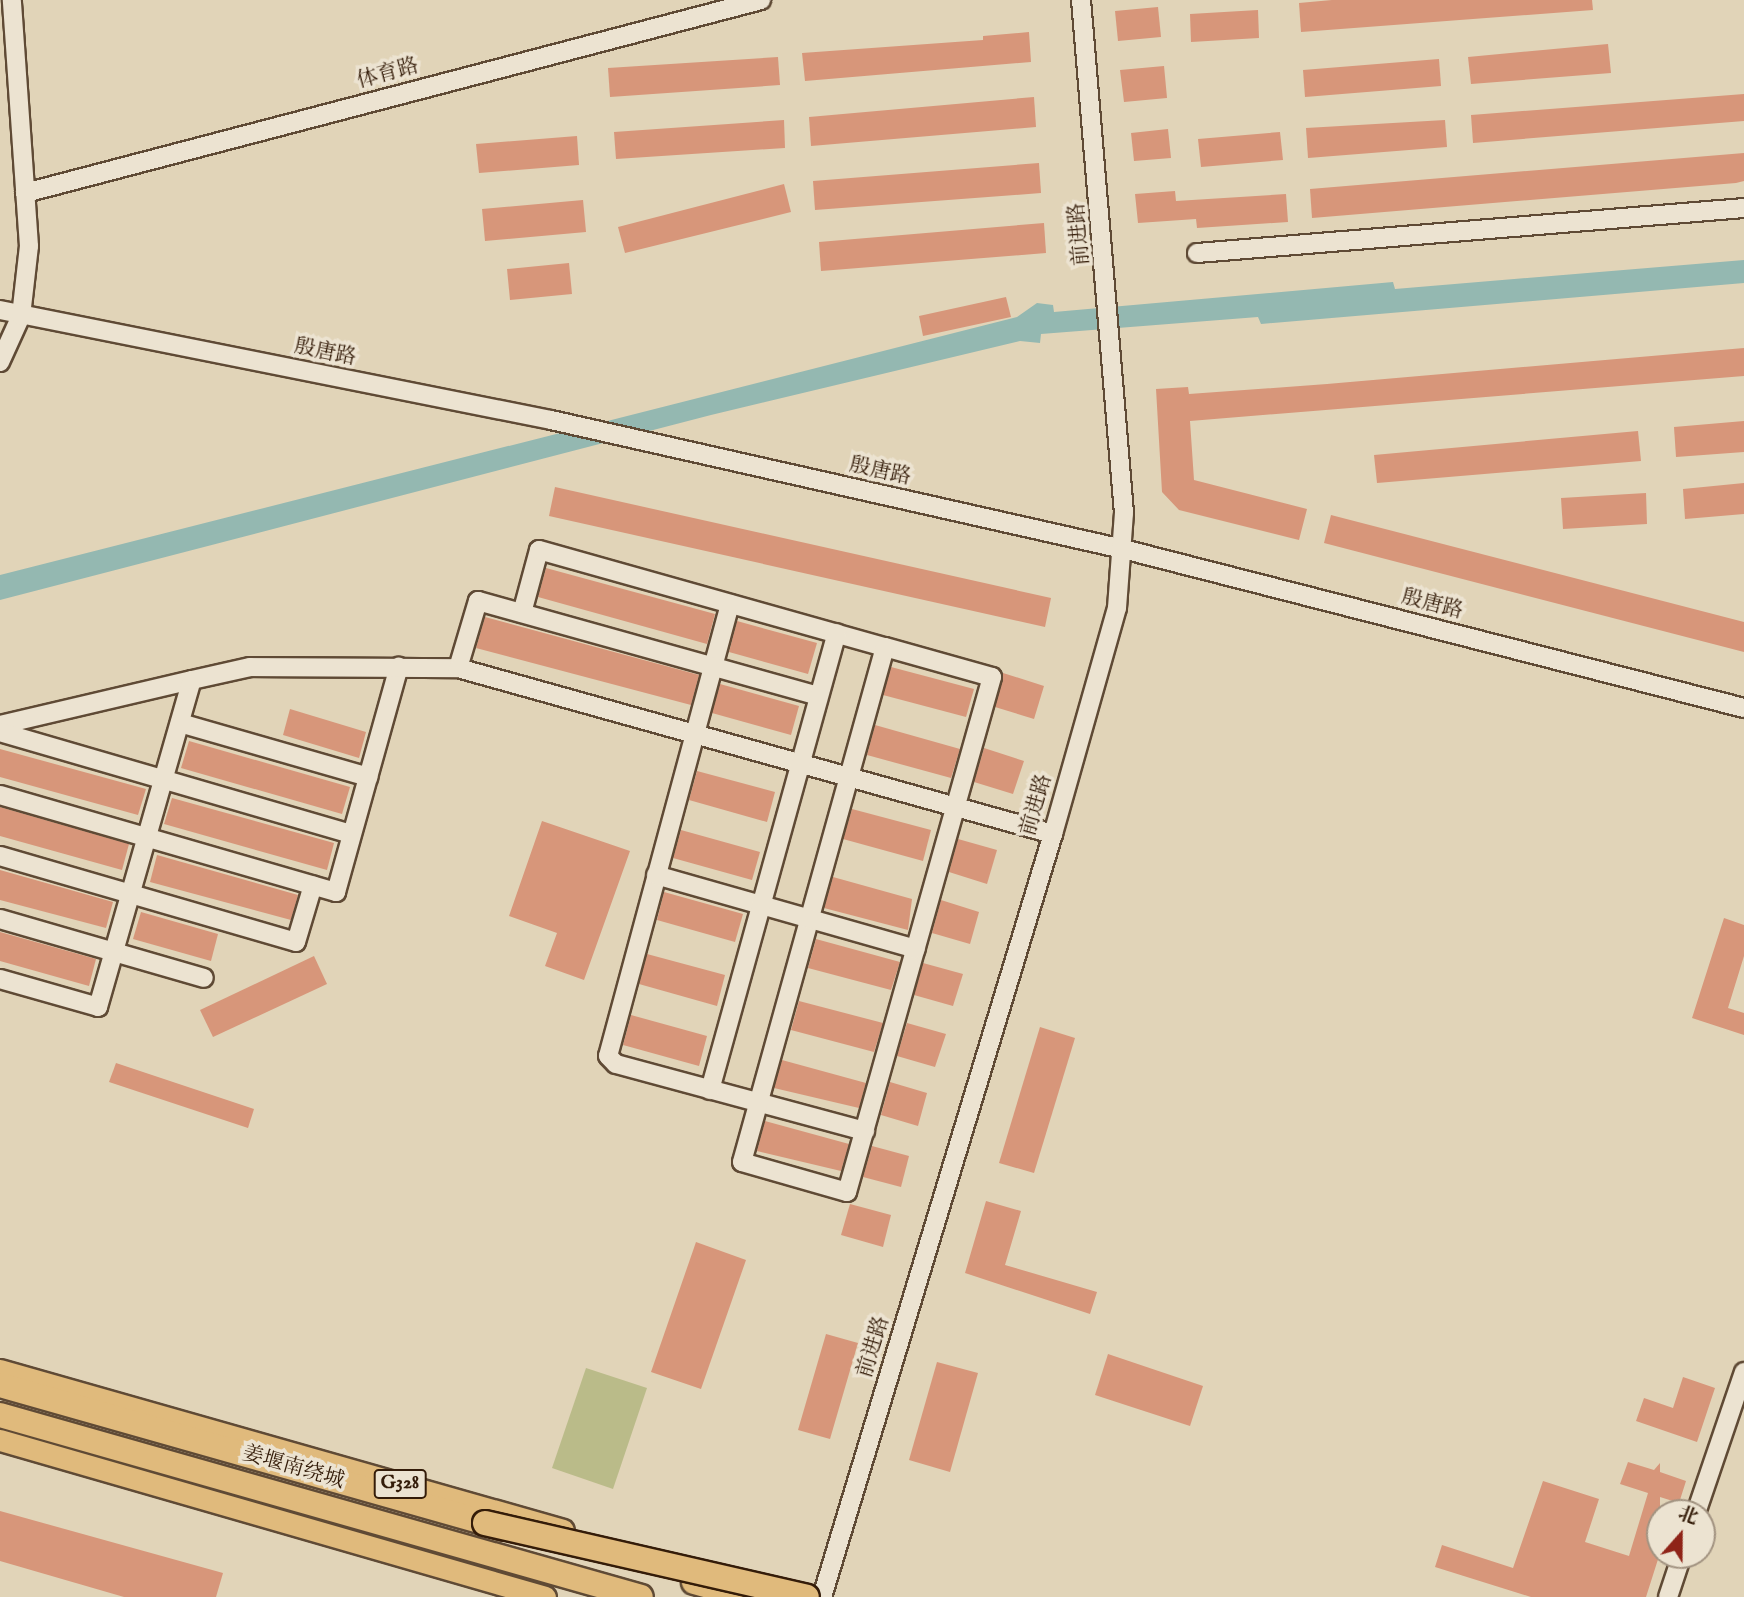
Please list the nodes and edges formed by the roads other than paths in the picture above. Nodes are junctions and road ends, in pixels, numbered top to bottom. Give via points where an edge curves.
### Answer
1 (12, 0) edge
2 (761, 0) edge
3 (1081, 0) edge
4 (25, 193) junction
5 (1744, 208) edge
6 (1197, 253) dead end
7 (0, 310) edge
8 (21, 316) junction
9 (0, 362) edge
10 (1123, 549) junction
11 (730, 604) junction
12 (522, 613) junction
13 (837, 634) junction
14 (885, 647) junction
15 (399, 667) junction
16 (458, 667) junction
17 (714, 667) junction
18 (192, 680) junction
19 (818, 696) junction
20 (1744, 708) edge
21 (180, 723) junction
22 (0, 725) edge
23 (0, 732) edge
24 (695, 734) junction
25 (800, 763) junction
26 (368, 777) junction
27 (849, 777) junction
28 (163, 780) junction
29 (0, 795) edge
30 (956, 807) junction
31 (352, 834) junction
32 (1053, 834) junction
33 (147, 837) junction
34 (0, 856) edge
35 (656, 875) junction
36 (313, 885) junction
37 (131, 894) junction
38 (761, 904) junction
39 (810, 918) junction
40 (0, 919) edge
41 (916, 948) junction
42 (114, 952) junction
43 (204, 978) dead end
44 (0, 979) edge
45 (710, 1090) junction
46 (759, 1103) junction
47 (865, 1132) junction
48 (0, 1370) edge
49 (1744, 1372) edge
50 (0, 1385) edge
51 (0, 1415) edge
52 (0, 1440) edge
53 (1701, 1499) edge
54 (485, 1523) junction
55 (1677, 1569) edge
56 (545, 1597) edge
57 (641, 1597) edge
58 (748, 1597) edge
59 (800, 1597) edge
60 (807, 1597) edge
61 (822, 1597) edge
62 (1668, 1597) edge

1 - 4 street
2 - 4 street, 体育路
3 - 10 street, 前进路 via 1114,354
4 - 8 street via 29,246
5 - 6 street
7 - 8 street, 殷唐路
8 - 9 street
8 - 10 street, 殷唐路 via 551,421
10 - 20 street, 殷唐路
10 - 32 street, 前进路 via 1116,608
11 - 12 street via 539,550
11 - 13 street
11 - 17 street
12 - 16 street via 478,601
12 - 17 street
13 - 14 street
13 - 19 street
14 - 27 street
14 - 30 street via 992,677
15 - 16 street
15 - 18 street via 250,667
15 - 26 street
16 - 24 street
17 - 19 street
17 - 24 street
18 - 21 street
18 - 22 street
19 - 25 street
21 - 26 street
21 - 28 street
23 - 28 street
24 - 25 street
24 - 35 street
25 - 27 street
25 - 38 street
26 - 31 street
27 - 30 street
27 - 39 street
28 - 31 street
28 - 33 street
29 - 33 street
30 - 32 street
30 - 41 street
31 - 36 street via 337,892
32 - 61 street, 前进路
33 - 36 street
33 - 37 street
34 - 37 street
35 - 38 street
35 - 45 street via 608,1056 616,1064
36 - 37 street via 296,942
37 - 42 street
38 - 39 street
38 - 45 street
39 - 41 street
39 - 46 street
40 - 42 street
41 - 47 street
42 - 43 street
42 - 44 street via 99,1007
45 - 46 street
46 - 47 street
46 - 47 street via 742,1162 847,1192
48 - 59 main road, G328 / G328
49 - 53 street
50 - 54 highway, 姜堰南绕城
51 - 57 highway, 姜堰南绕城
52 - 56 main road
54 - 58 highway, 姜堰南绕城, bridge
54 - 60 highway, bridge
55 - 62 street

